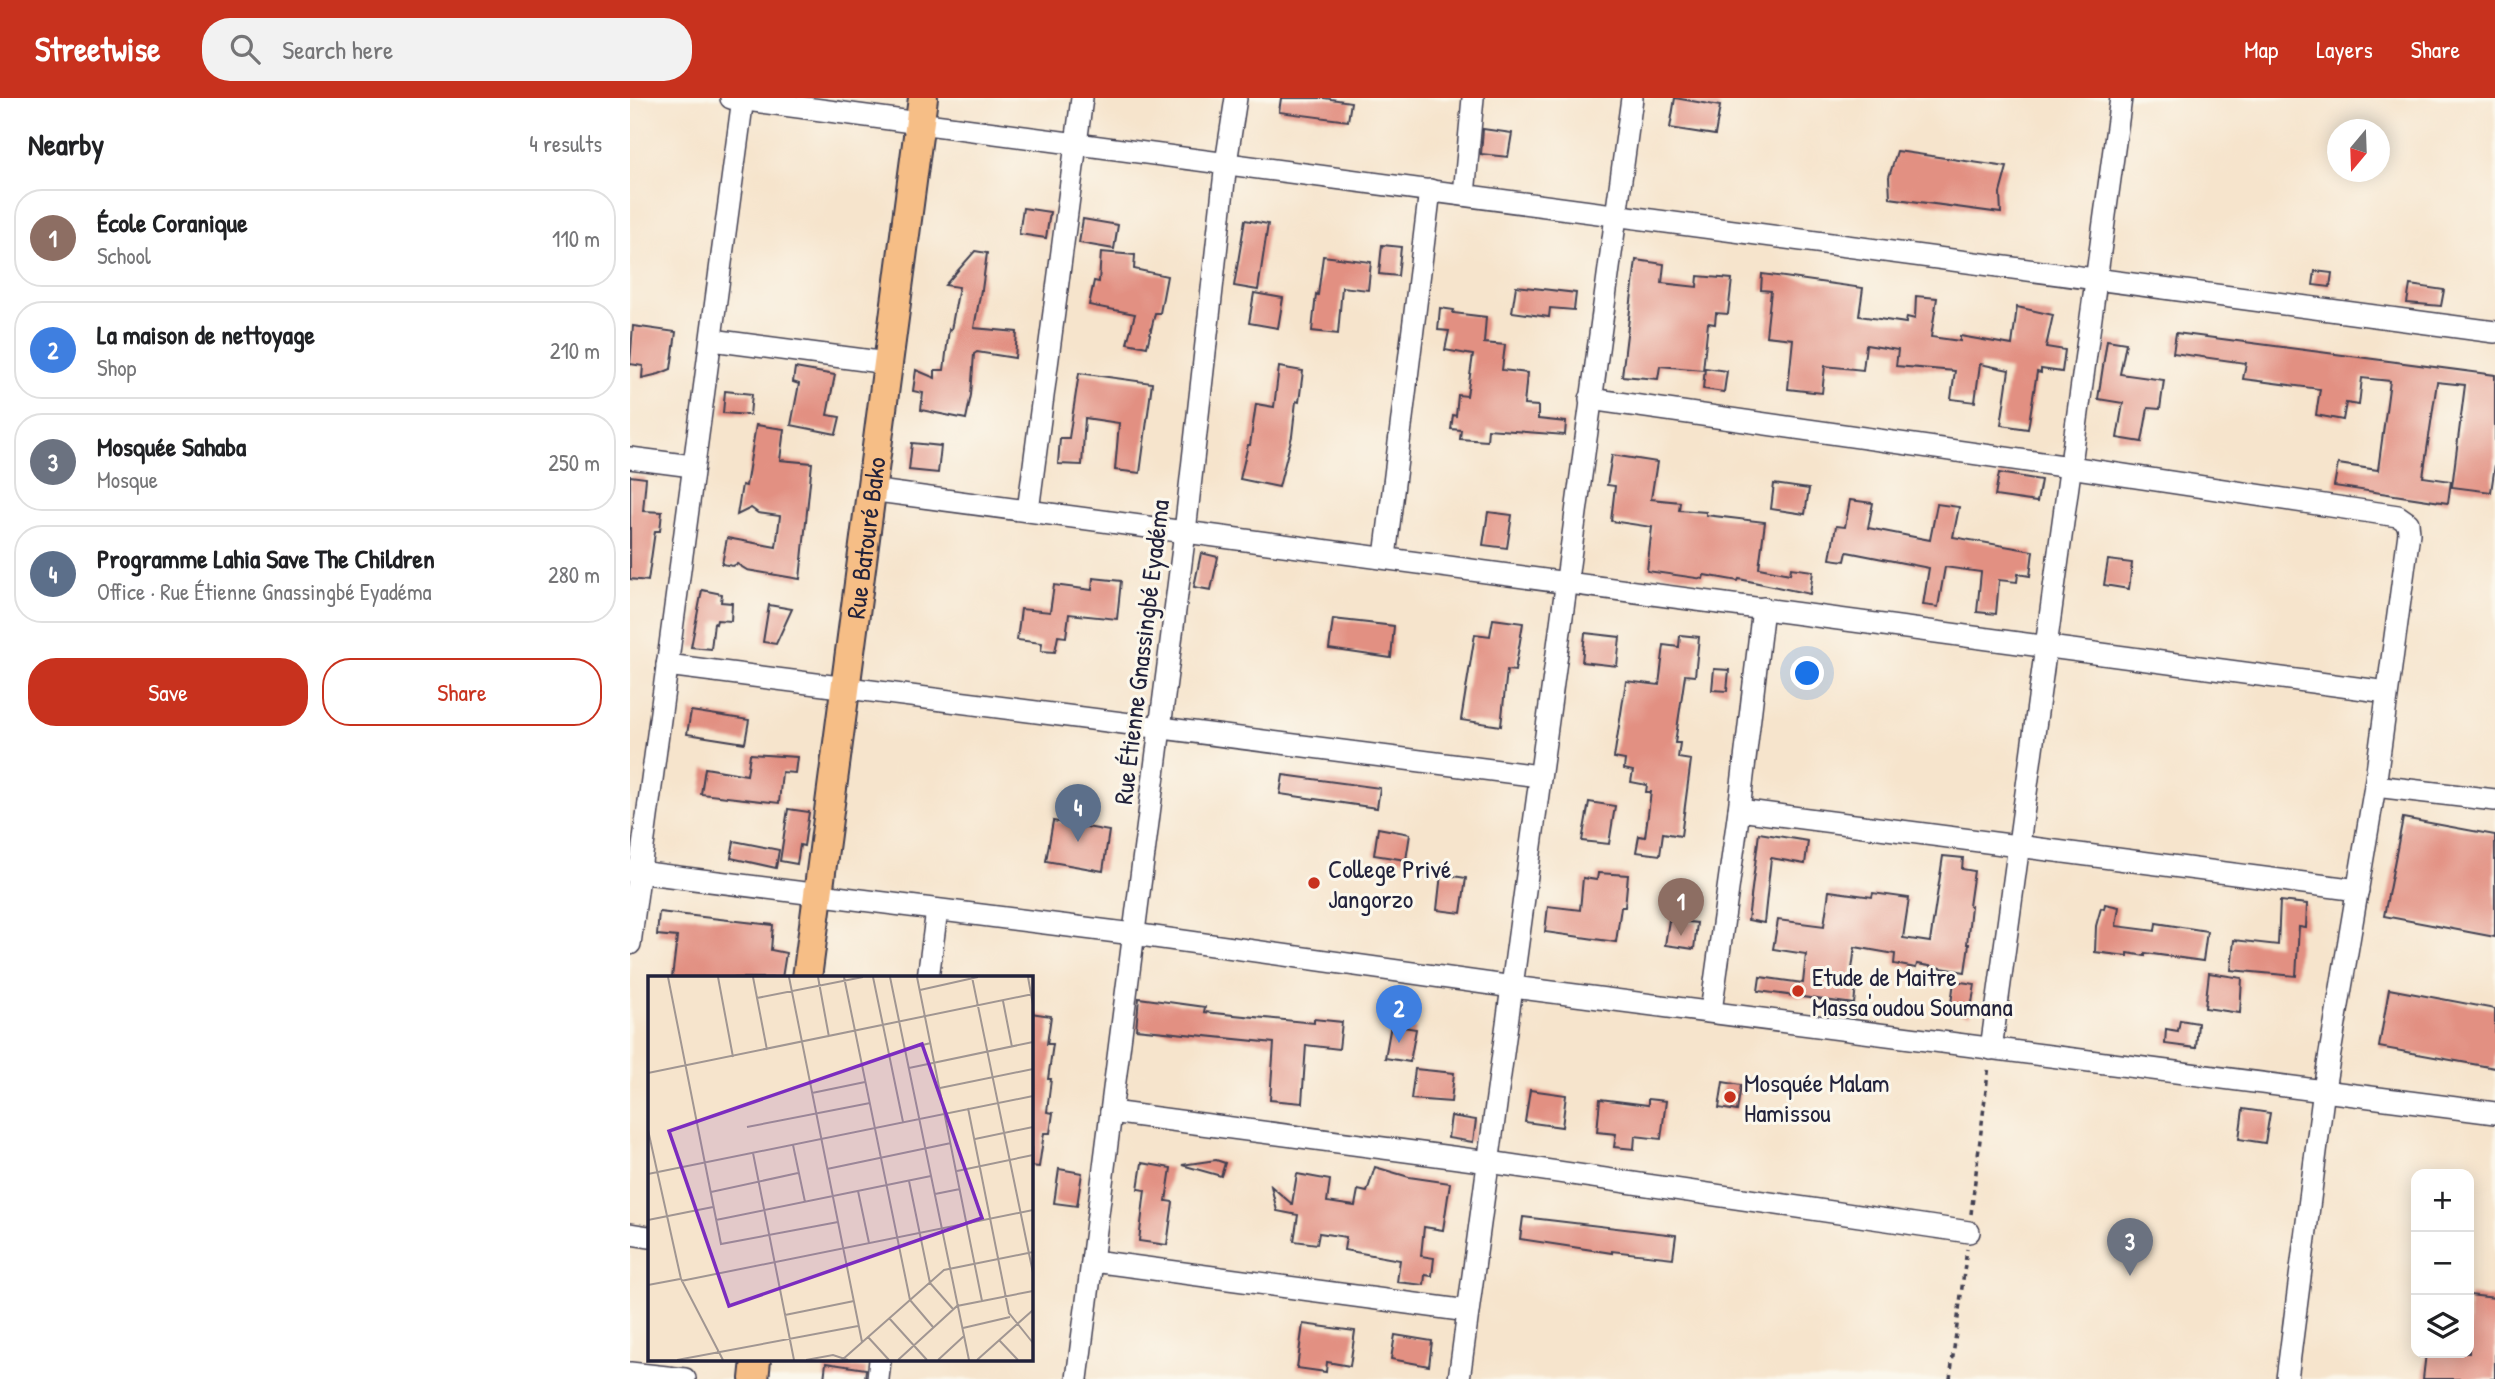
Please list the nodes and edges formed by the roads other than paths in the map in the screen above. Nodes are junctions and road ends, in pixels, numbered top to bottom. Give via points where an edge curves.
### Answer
1 (739, 98) edge
2 (1082, 98) edge
3 (1236, 98) edge
4 (1473, 98) edge
5 (1632, 98) edge
6 (2121, 98) edge
7 (921, 110) edge
8 (1076, 143) junction
9 (1226, 163) junction
10 (1430, 190) junction
11 (1464, 195) junction
12 (1617, 215) junction
13 (2095, 279) junction
14 (2495, 332) edge
15 (712, 340) junction
16 (887, 363) junction
17 (1590, 399) junction
18 (630, 458) edge
19 (692, 466) junction
20 (2070, 467) junction
21 (870, 490) junction
22 (1028, 511) junction
23 (1185, 532) junction
24 (1385, 557) junction
25 (1566, 582) junction
26 (1763, 608) junction
27 (2046, 647) junction
28 (667, 665) junction
29 (845, 687) junction
30 (2387, 692) junction
31 (1160, 728) junction
32 (1539, 776) junction
33 (2375, 786) junction
34 (2495, 800) edge
35 (1739, 810) junction
36 (2020, 845) junction
37 (635, 872) edge
38 (2358, 890) junction
39 (818, 895) junction
40 (937, 910) junction
41 (1133, 934) junction
42 (630, 944) edge
43 (807, 976) edge
44 (928, 976) edge
45 (1513, 987) junction
46 (1711, 1011) junction
47 (1991, 1049) junction
48 (2324, 1089) junction
49 (1111, 1112) junction
50 (2495, 1113) edge
51 (1489, 1162) junction
52 (1969, 1232) dead end
53 (630, 1234) edge
54 (648, 1237) edge
55 (1093, 1262) junction
56 (1468, 1311) junction
57 (630, 1373) edge
58 (684, 1379) edge
59 (1077, 1379) edge
60 (1459, 1379) edge
61 (2287, 1379) edge

1 - 7 street
1 - 15 street
2 - 8 street
3 - 9 street, Rue Étienne Gnassingbé Eyadéma
4 - 11 street
5 - 12 street
6 - 13 street
7 - 8 street
7 - 16 main road, Rue Batouré Bako
8 - 9 street
8 - 22 street
9 - 10 street
9 - 23 street, Rue Étienne Gnassingbé Eyadéma
10 - 11 street
10 - 24 street
11 - 12 street
12 - 13 street
12 - 17 street
13 - 14 street
13 - 20 street
15 - 16 street
15 - 19 street
16 - 21 main road, Rue Batouré Bako
17 - 20 street
17 - 25 street
18 - 19 street
19 - 28 street
20 - 27 street
20 - 30 street via 2398,516 2408,523
21 - 22 street
21 - 29 main road, Rue Batouré Bako
22 - 23 street
23 - 24 street
23 - 31 street, Rue Étienne Gnassingbé Eyadéma
24 - 25 street
25 - 26 street
25 - 32 street
26 - 27 street
26 - 35 street
27 - 30 street
27 - 36 street
28 - 29 street
28 - 37 street
29 - 31 street
29 - 39 main road, Rue Batouré Bako
30 - 33 street
31 - 32 street
31 - 41 street, Rue Étienne Gnassingbé Eyadéma
32 - 45 street
33 - 34 street
33 - 38 street
35 - 36 street
35 - 46 street
36 - 38 street
36 - 47 street
37 - 39 street
37 - 42 street
38 - 48 street
39 - 40 street
39 - 43 main road, Rue Batouré Bako
40 - 41 street
40 - 44 street
41 - 45 street
41 - 49 street, Rue Étienne Gnassingbé Eyadéma
45 - 46 street
45 - 51 street
46 - 47 street
47 - 48 street
48 - 50 street
48 - 61 street
49 - 51 street
49 - 55 street, Rue Étienne Gnassingbé Eyadéma
51 - 52 street
51 - 56 street
53 - 54 street
55 - 56 street
55 - 59 street, Rue Étienne Gnassingbé Eyadéma
56 - 60 street
57 - 58 street

